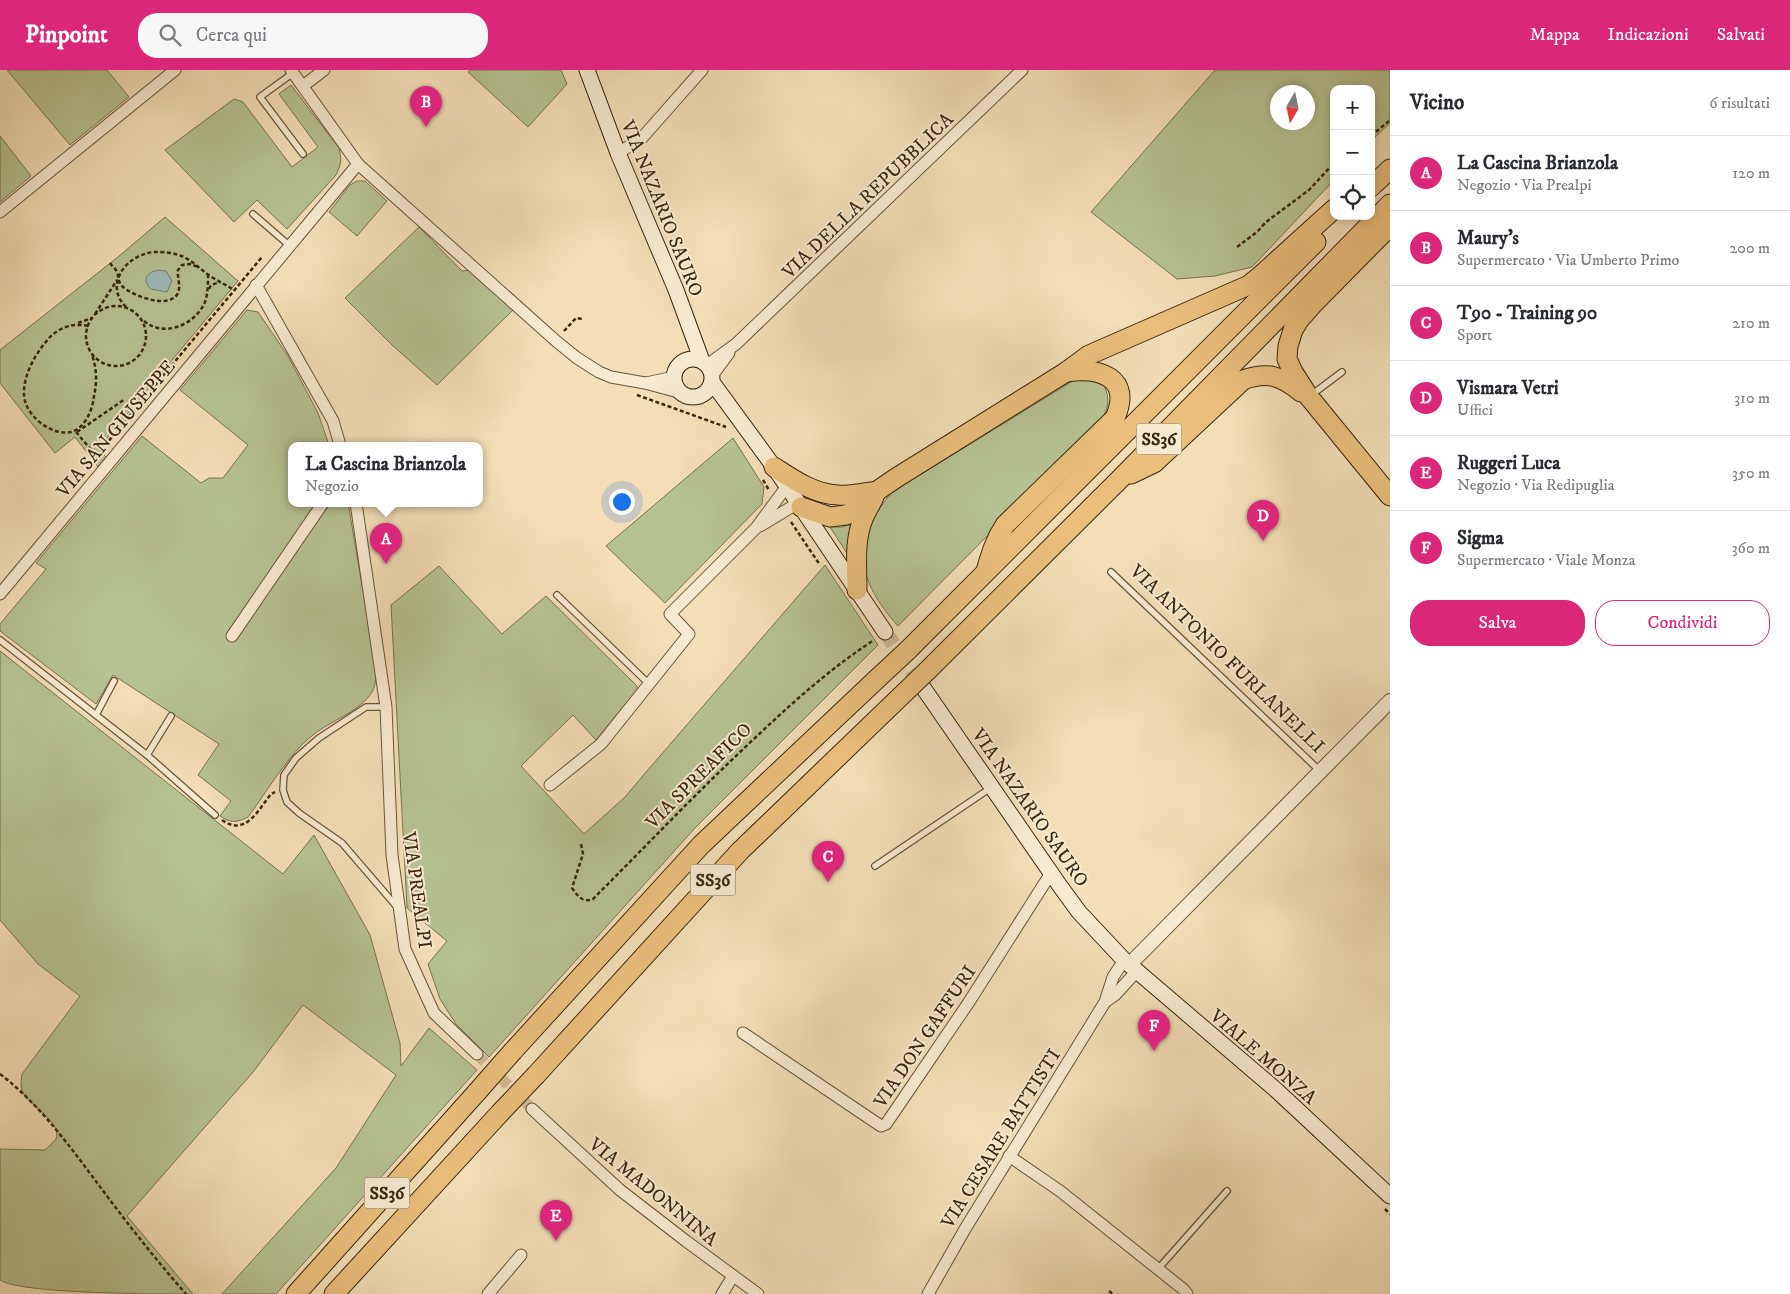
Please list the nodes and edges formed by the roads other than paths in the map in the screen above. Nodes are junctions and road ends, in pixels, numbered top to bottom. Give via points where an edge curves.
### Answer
1 (175, 70) edge
2 (324, 70) edge
3 (587, 70) edge
4 (702, 70) edge
5 (1022, 70) edge
6 (292, 71) edge
7 (303, 86) junction
8 (618, 153) junction
9 (303, 154) dead end
10 (358, 164) junction
11 (1390, 164) edge
12 (1390, 169) edge
13 (1375, 175) edge
14 (1375, 183) edge
15 (1390, 204) edge
16 (0, 212) edge
17 (1330, 213) edge
18 (254, 214) dead end
19 (1338, 220) edge
20 (1390, 226) edge
21 (290, 246) junction
22 (256, 285) junction
23 (689, 327) junction
24 (683, 362) junction
25 (708, 371) junction
26 (1066, 372) junction
27 (1342, 372) dead end
28 (674, 377) junction
29 (644, 383) junction
30 (682, 393) junction
31 (700, 396) junction
32 (1309, 398) junction
33 (730, 408) junction
34 (339, 442) edge
35 (774, 467) junction
36 (1119, 480) junction
37 (787, 486) junction
38 (877, 491) junction
39 (839, 496) junction
40 (1390, 496) edge
41 (320, 507) edge
42 (357, 507) edge
43 (808, 513) junction
44 (756, 528) junction
45 (986, 571) junction
46 (1111, 572) dead end
47 (857, 590) junction
48 (0, 594) edge
49 (557, 595) dead end
50 (885, 632) tunnel mouth
51 (232, 636) dead end
52 (0, 640) edge
53 (924, 679) junction
54 (114, 681) dead end
55 (648, 684) junction
56 (1390, 701) edge
57 (386, 707) junction
58 (96, 715) junction
59 (171, 716) dead end
60 (147, 754) junction
61 (1320, 771) junction
62 (550, 785) dead end
63 (992, 787) junction
64 (215, 815) road end
65 (875, 866) dead end
66 (1051, 873) junction
67 (400, 911) junction
68 (1111, 948) joint
69 (1129, 966) junction
70 (1105, 1002) junction
71 (743, 1033) dead end
72 (478, 1054) tunnel mouth
73 (532, 1109) tunnel mouth
74 (1009, 1156) junction
75 (1227, 1191) dead end
76 (1390, 1196) edge
77 (521, 1255) dead end
78 (1158, 1269) junction
79 (733, 1276) junction
80 (296, 1294) edge
81 (334, 1294) edge
82 (488, 1294) edge
83 (722, 1294) edge
84 (758, 1294) edge
85 (928, 1294) edge
86 (1187, 1294) edge

1 - 16 street
2 - 7 street
3 - 8 main road, VIA NAZARIO SAURO
4 - 8 street via 641,138
5 - 25 street, VIA DELLA REPUBBLICA
6 - 7 street
6 - 9 lane via 260,97
7 - 10 street
8 - 23 main road, VIA NAZARIO SAURO
10 - 21 street, VIA SAN GIUSEPPE
10 - 29 street via 577,358 611,377
11 - 13 highway
12 - 14 highway
15 - 36 highway, SS36
17 - 26 highway via 1249,284 1089,355
18 - 21 lane
19 - 45 highway, SS36
20 - 32 highway via 1314,303 1293,330 1287,359
21 - 22 street, VIA SAN GIUSEPPE
22 - 34 street via 333,421
22 - 48 street, VIA SAN GIUSEPPE
23 - 24 main road
23 - 25 main road, VIA NAZARIO SAURO
24 - 25 main road via 696,359
24 - 28 main road
25 - 31 main road via 709,388
25 - 33 main road, VIA NAZARIO SAURO
26 - 38 highway
26 - 45 highway via 1092,371 1111,378 1120,395 1120,407 1115,418 1005,525 992,547
27 - 32 lane
28 - 29 street
28 - 30 main road
29 - 30 street
30 - 31 main road
31 - 33 main road
32 - 36 highway via 1275,376 1243,380 1154,463
32 - 40 highway
33 - 35 main road
35 - 37 main road
35 - 39 highway via 805,487
36 - 53 highway, SS36
37 - 43 main road
37 - 44 street
38 - 39 highway
38 - 43 highway via 846,515 830,517
38 - 47 highway via 859,534
39 - 43 highway
41 - 51 street
42 - 57 street, VIA PREALPI
43 - 44 street
43 - 47 main road
44 - 55 street via 670,614 689,634
45 - 80 highway, SS36, bridge via 907,651 701,845
46 - 61 lane, VIA ANTONIO FURLANELLI
47 - 50 main road
49 - 55 lane
52 - 58 lane
53 - 63 main road, VIA NAZARIO SAURO
53 - 81 highway, SS36, bridge via 901,696 740,851
54 - 58 lane
55 - 62 street via 601,744
56 - 61 street, VIA ANTONIO FURLANELLI
57 - 67 street, VIA PREALPI via 392,855
57 - 67 lane via 366,707 319,738 296,758 284,775 283,790 287,802 299,813 342,843
58 - 60 lane
59 - 60 lane
60 - 64 lane
61 - 69 street, VIA ANTONIO FURLANELLI
63 - 65 lane
63 - 66 main road, VIA NAZARIO SAURO
66 - 68 main road, VIA NAZARIO SAURO
66 - 71 street, VIA DON GAFFURI via 886,1124 881,1126
67 - 72 street, VIA PREALPI via 405,949 434,1013
68 - 69 main road, VIALE MONZA
69 - 70 street, VIA CESARE BATTISTI via 1115,995
69 - 70 street, VIA CESARE BATTISTI via 1113,977
69 - 76 main road, VIALE MONZA via 1275,1089
70 - 74 street, VIA CESARE BATTISTI
73 - 79 street, VIA MADONNINA via 620,1190
74 - 78 street
74 - 85 street, VIA CESARE BATTISTI
75 - 78 lane
77 - 82 street
78 - 86 street
79 - 83 street
79 - 84 street, VIA MADONNINA

